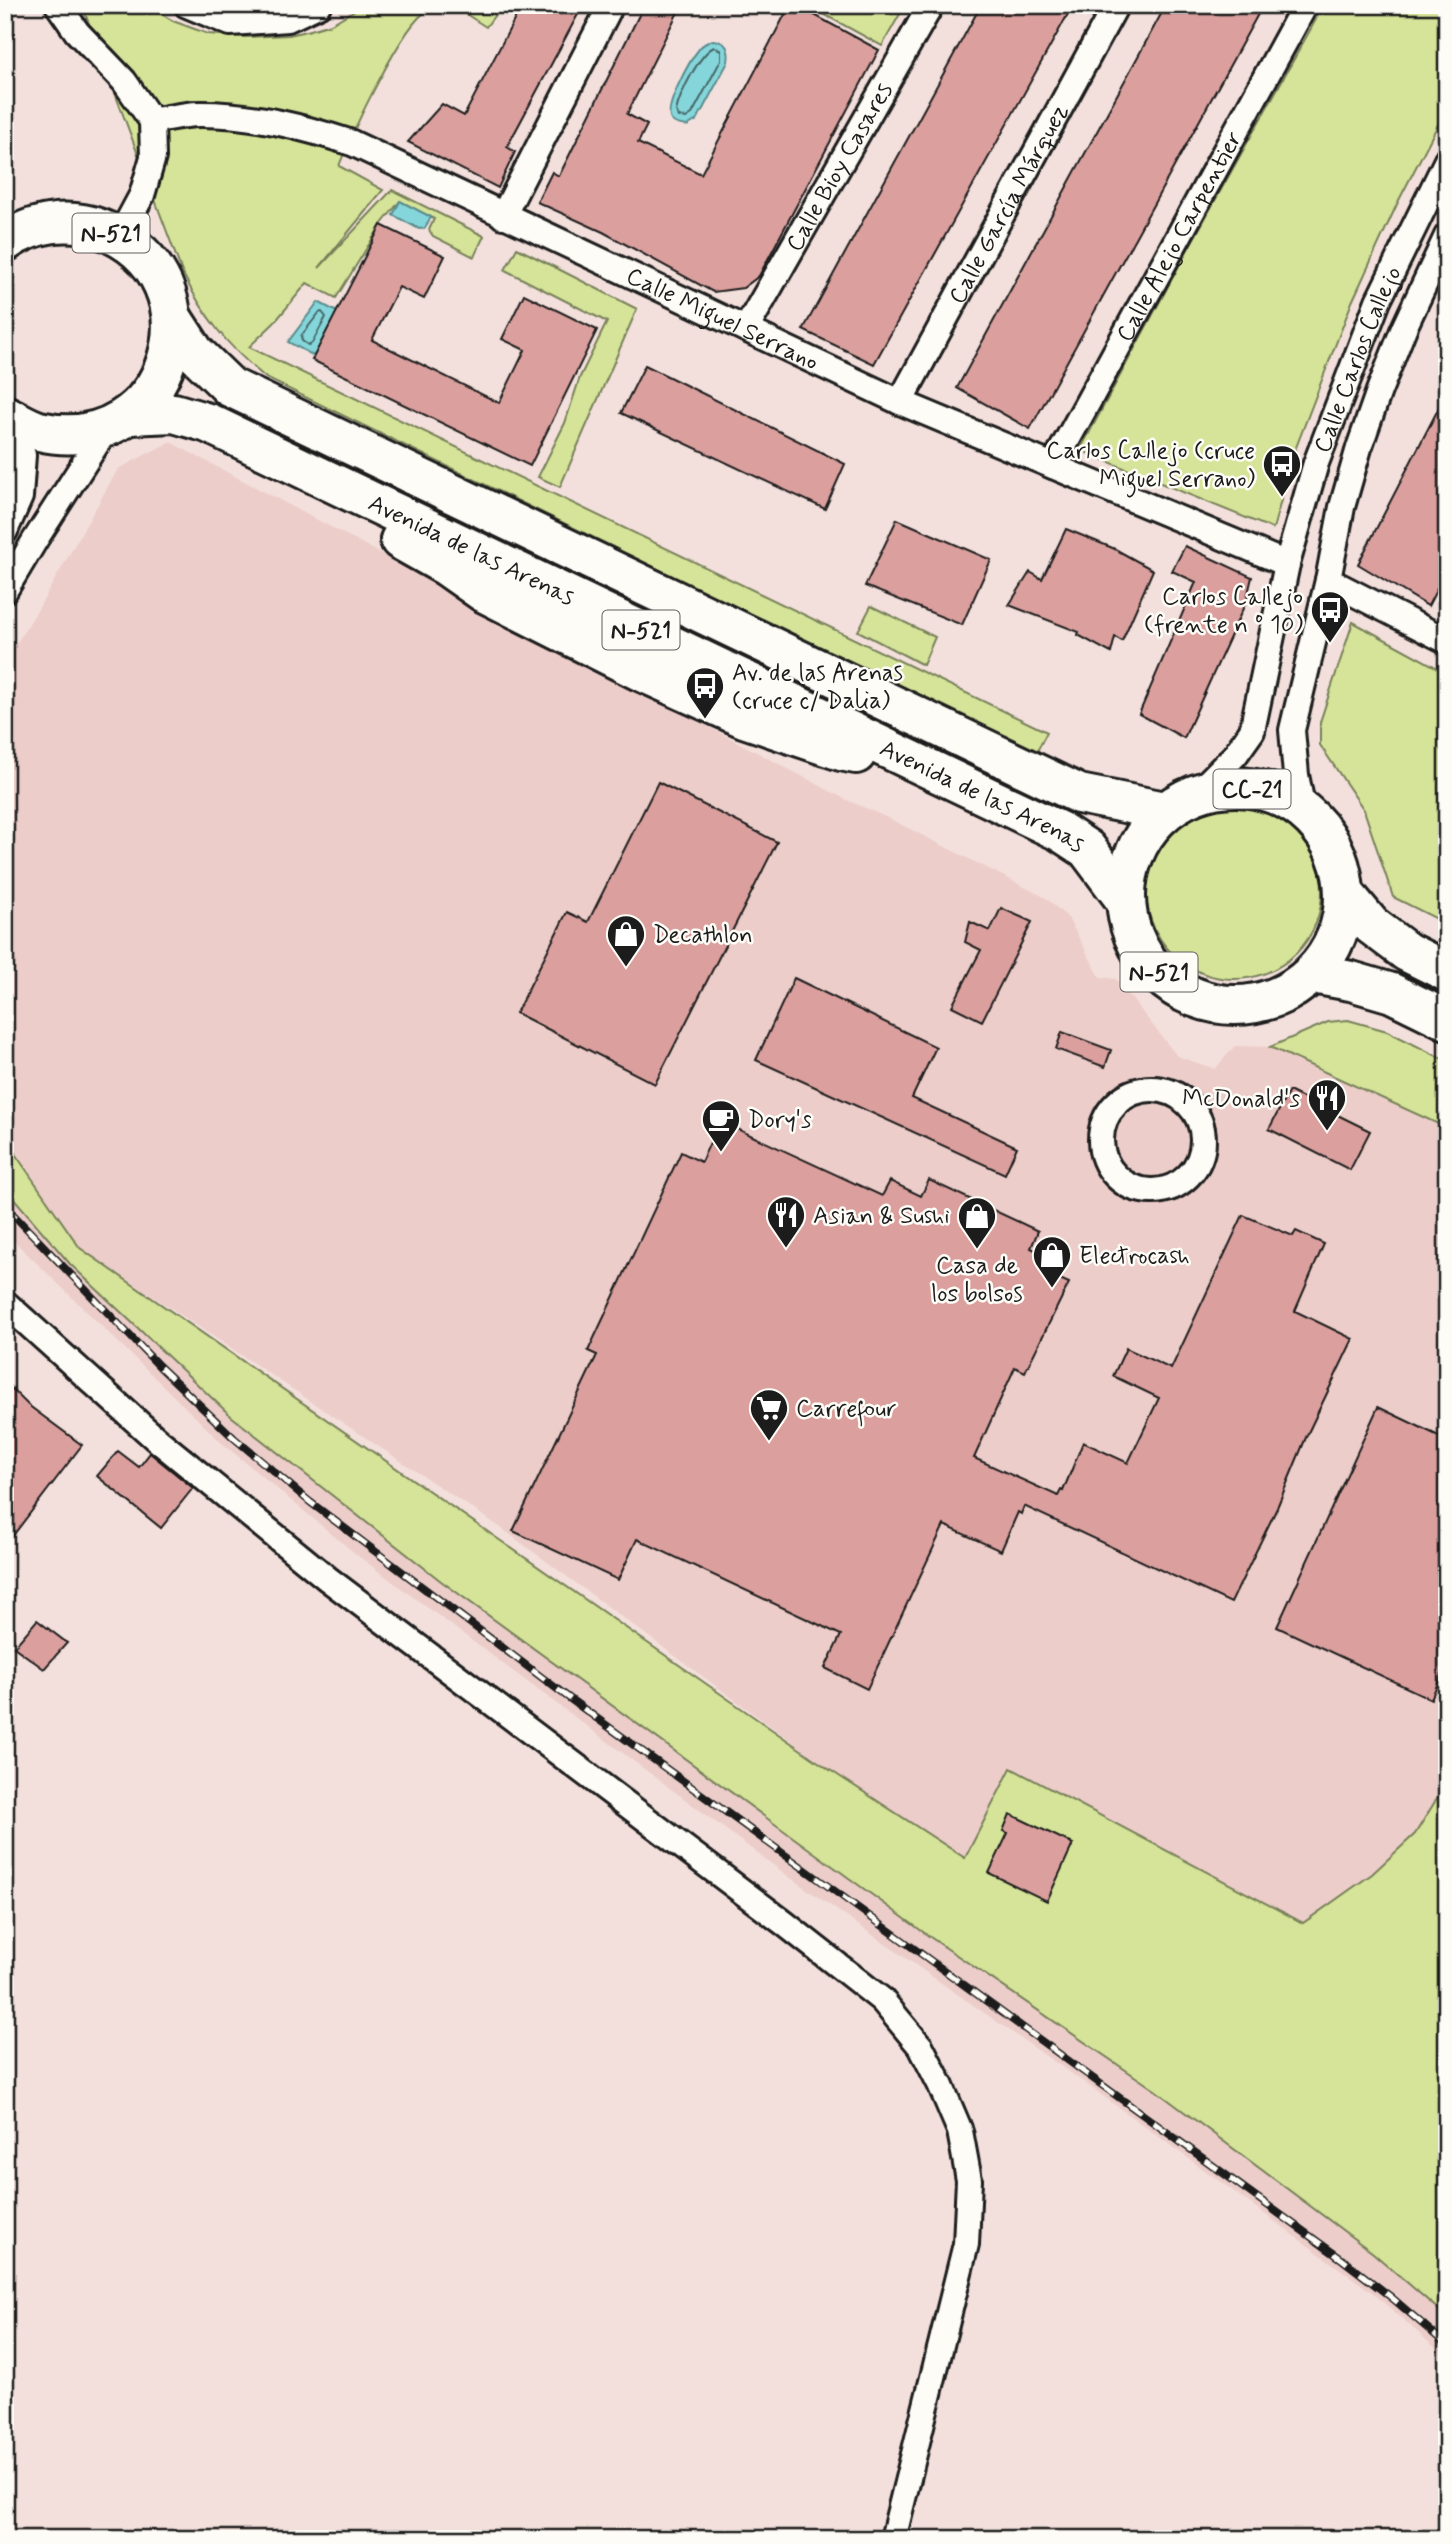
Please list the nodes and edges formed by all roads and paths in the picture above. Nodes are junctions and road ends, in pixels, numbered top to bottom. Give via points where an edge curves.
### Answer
1 (58, 5) edge
2 (187, 5) edge
3 (318, 5) edge
4 (611, 5) edge
5 (931, 5) edge
6 (1116, 5) edge
7 (1305, 5) edge
8 (152, 121) junction
9 (1447, 160) edge
10 (503, 216) junction
11 (120, 236) junction
12 (1447, 236) edge
13 (5, 242) edge
14 (173, 319) junction
15 (746, 328) junction
16 (900, 402) junction
17 (5, 416) edge
18 (119, 420) junction
19 (1053, 466) junction
20 (5, 531) edge
21 (1287, 564) junction
22 (1328, 580) junction
23 (5, 590) edge
24 (1447, 641) edge
25 (1198, 792) junction
26 (1303, 810) junction
27 (1165, 811) junction
28 (1345, 894) junction
29 (1126, 901) junction
30 (1447, 972) edge
31 (1312, 974) junction
32 (1447, 1020) edge
33 (1117, 1103) joint
34 (5, 1303) edge
35 (893, 2539) edge

1 - 8 street
2 - 3 street via 230,23 288,19
4 - 10 street
5 - 15 street, Calle Bioy Casares
6 - 16 street, Calle García Márquez
7 - 19 street, Calle Alejo Carpentier
8 - 10 street, Calle Miguel Serrano via 200,114 302,127 352,143
8 - 11 street via 153,157 142,195
9 - 21 street, Calle Carlos Callejo via 1378,301 1345,382
10 - 15 street, Calle Miguel Serrano
11 - 13 highway, N-521 via 86,223 54,222 19,232
11 - 14 highway, N-521 via 149,260 163,283
12 - 22 street, Calle Carlos Callejo via 1404,328 1359,448
14 - 18 highway, N-521 via 169,356 155,388
14 - 27 highway, Avenida de las Arenas / N-521 via 195,354 230,387 1079,794
15 - 16 street, Calle Miguel Serrano
16 - 19 street, Calle Miguel Serrano
17 - 18 highway, N-521 via 37,430 72,435
17 - 20 street via 23,455 20,497
18 - 23 street via 34,540
18 - 29 highway, Avenida de las Arenas / N-521 via 174,413 208,423 345,488 1061,832 1087,849
19 - 21 street, Calle Miguel Serrano
21 - 25 street, Calle Carlos Callejo via 1252,731
22 - 24 street
22 - 26 street, Calle Carlos Callejo via 1293,730
25 - 26 highway, CC-21 via 1234,786 1270,792
25 - 27 highway, N-521
26 - 28 highway, N-521 via 1325,833 1339,862
27 - 29 highway, N-521 via 1143,837 1129,867
28 - 30 highway, N-521 via 1371,925 1407,952
28 - 31 highway, N-521 via 1334,941
29 - 31 highway, N-521 via 1132,931 1146,959 1167,981 1197,998 1230,1005 1260,1003 1288,992
31 - 32 highway via 1392,993
33 - 33 street via 1102,1126 1102,1154 1108,1168 1118,1179 1145,1191 1166,1190 1185,1180 1202,1152 1203,1137 1194,1110 1178,1096 1158,1089 1132,1093
34 - 35 street via 155,1438 327,1578 882,2000 921,2047 960,2131 969,2180 965,2244

